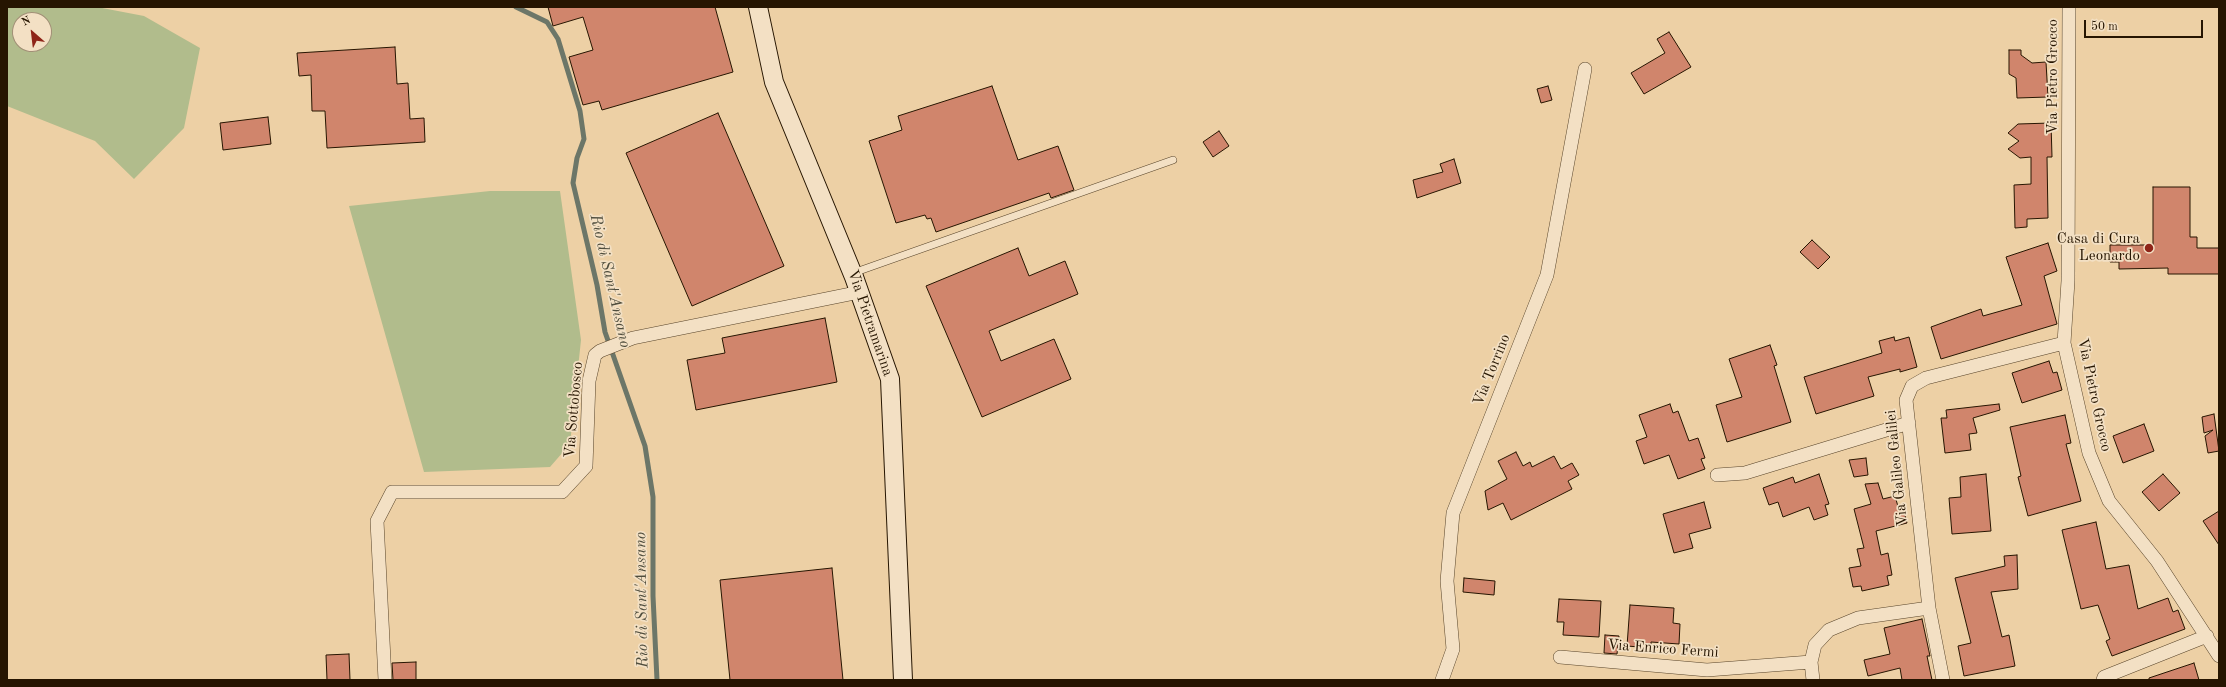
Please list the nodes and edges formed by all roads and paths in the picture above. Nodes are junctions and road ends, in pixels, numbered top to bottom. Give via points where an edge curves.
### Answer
1 (758, 7) edge
2 (2069, 7) edge
3 (1585, 69) dead end
4 (1173, 160) dead end
5 (853, 273) junction
6 (860, 292) junction
7 (2064, 343) junction
8 (1909, 423) junction
9 (1717, 475) dead end
10 (1929, 608) junction
11 (2207, 636) junction
12 (2219, 656) edge
13 (1560, 658) dead end
14 (1811, 662) junction
15 (385, 680) edge
16 (903, 680) edge
17 (1442, 680) edge
18 (1813, 680) edge
19 (1943, 680) edge
20 (2103, 680) edge

1 - 5 main road, Via Pietramarina via 774,82
2 - 7 street, Via Pietro Grocco via 2068,281
3 - 17 street, Via Torrino via 1547,275 1453,513 1447,581 1453,649
4 - 5 lane
5 - 6 main road, Via Pietramarina
6 - 15 street, Via Sottobosco via 623,340 600,351 595,355 589,381 586,466 562,492 392,492 378,521
6 - 16 main road, Via Pietramarina via 890,379
7 - 8 street, Via Galileo Galilei via 1926,378 1912,386 1906,400
7 - 11 street, Via Pietro Grocco via 2088,454 2108,500 2156,561
8 - 9 street via 1745,474
8 - 10 street, Via Galileo Galilei
10 - 14 street via 1858,618 1829,630 1816,645
10 - 19 street, Via Galileo Galilei
11 - 12 street, Via Pietro Grocco
11 - 20 street via 2104,677
13 - 14 street, Via Enrico Fermi via 1707,670
14 - 18 street

